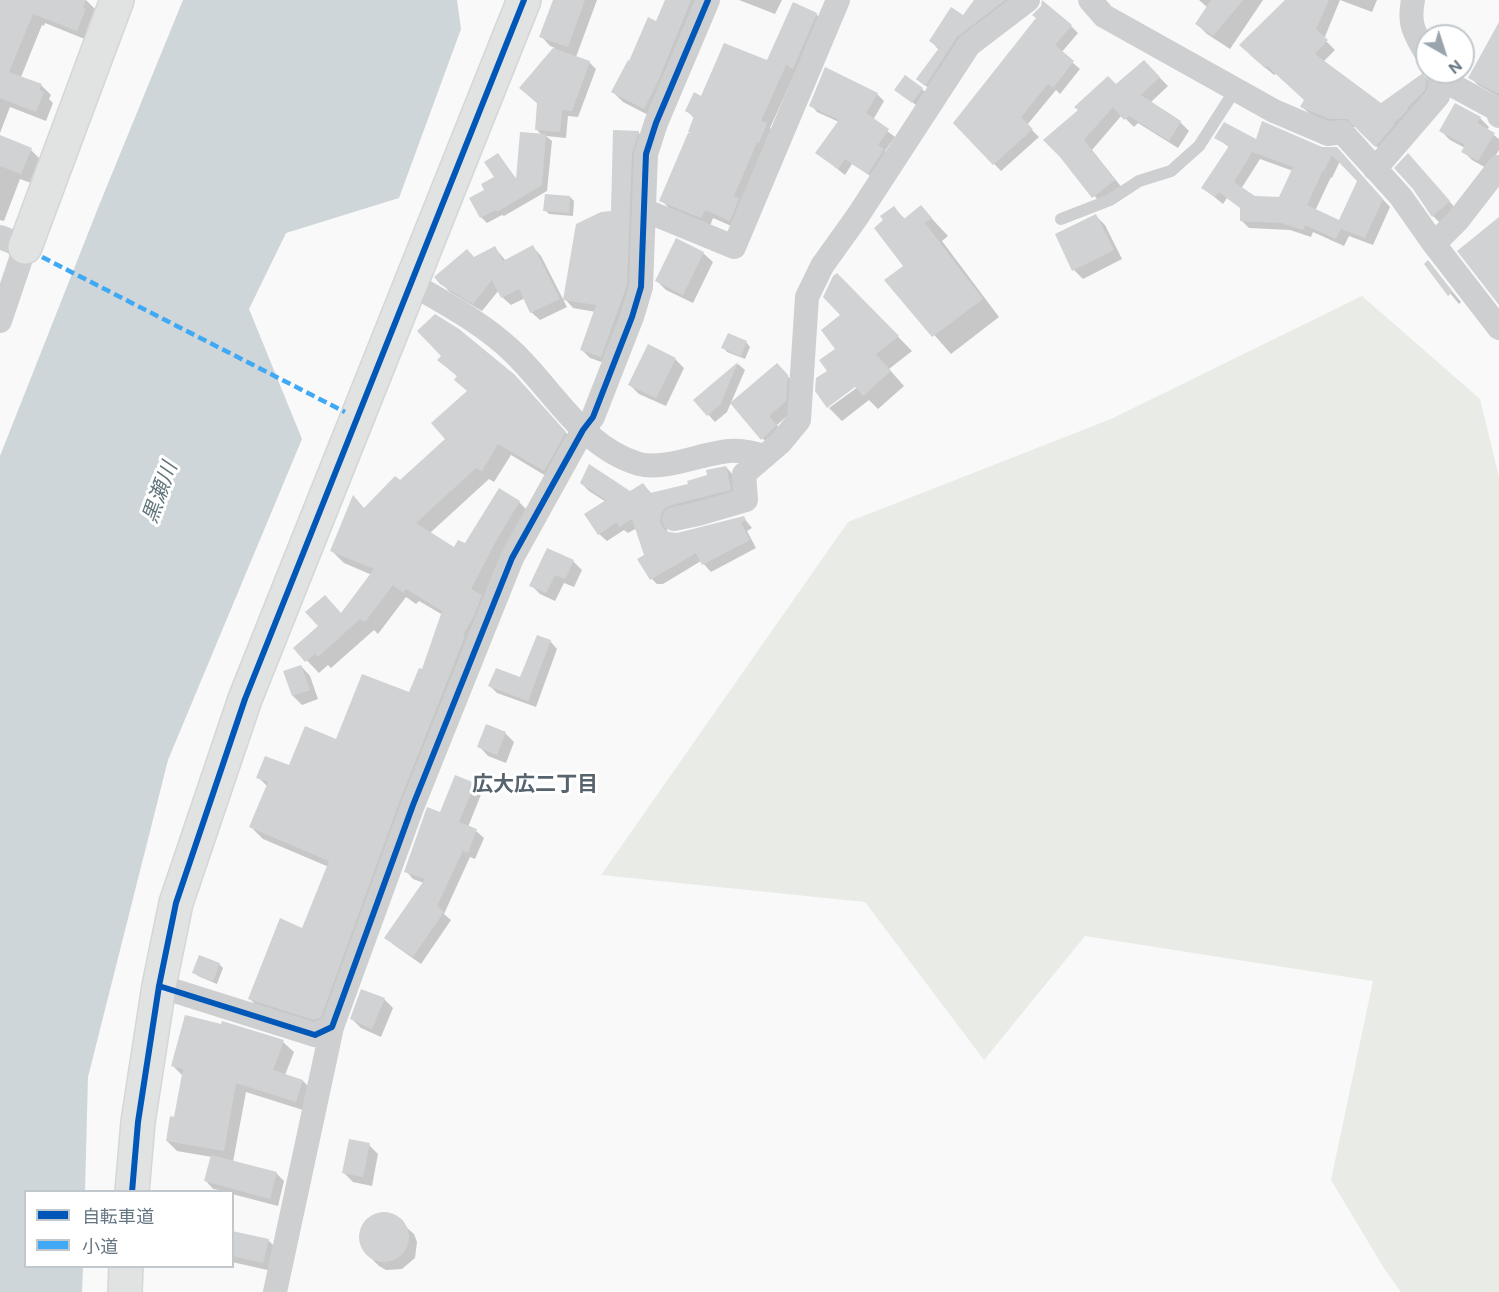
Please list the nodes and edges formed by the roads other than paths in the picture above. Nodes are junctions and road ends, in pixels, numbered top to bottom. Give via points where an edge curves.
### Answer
1 (117, 0) edge
2 (524, 0) edge
3 (708, 0) edge
4 (838, 0) edge
5 (1028, 0) edge
6 (1090, 0) edge
7 (1413, 0) edge
8 (1415, 33) edge
9 (1439, 84) edge
10 (1454, 84) edge
11 (1235, 90) junction
12 (1499, 117) edge
13 (1499, 167) edge
14 (1375, 169) junction
15 (644, 210) junction
16 (1061, 219) dead end
17 (1434, 244) junction
18 (22, 247) edge
19 (410, 283) junction
20 (0, 321) edge
21 (1499, 328) edge
22 (583, 430) junction
23 (765, 456) junction
24 (674, 519) dead end
25 (159, 986) junction
26 (332, 1027) junction
27 (132, 1190) edge
28 (126, 1268) edge
29 (125, 1292) edge
30 (275, 1292) edge

1 - 18 street
2 - 19 street
3 - 15 street via 646,154
4 - 15 street via 734,247
5 - 23 street via 969,45 822,266 807,297 799,420
6 - 11 street via 1104,16
7 - 8 street via 1409,18
9 - 14 street via 1438,96
10 - 12 street via 1498,110
11 - 14 street via 1328,134 1342,132
11 - 16 lane via 1200,146 1171,171 1139,181 1110,200
13 - 17 street
14 - 17 street via 1401,197
15 - 22 street via 641,287 593,417
17 - 21 street
18 - 20 street
19 - 22 street via 489,331
19 - 25 street via 230,742 176,903
22 - 23 street via 612,452 640,464 674,463 728,451
22 - 26 street via 512,558 413,806
23 - 24 street via 744,474 746,500
25 - 26 street via 315,1035
25 - 27 street via 138,1122
26 - 30 street
28 - 29 street

